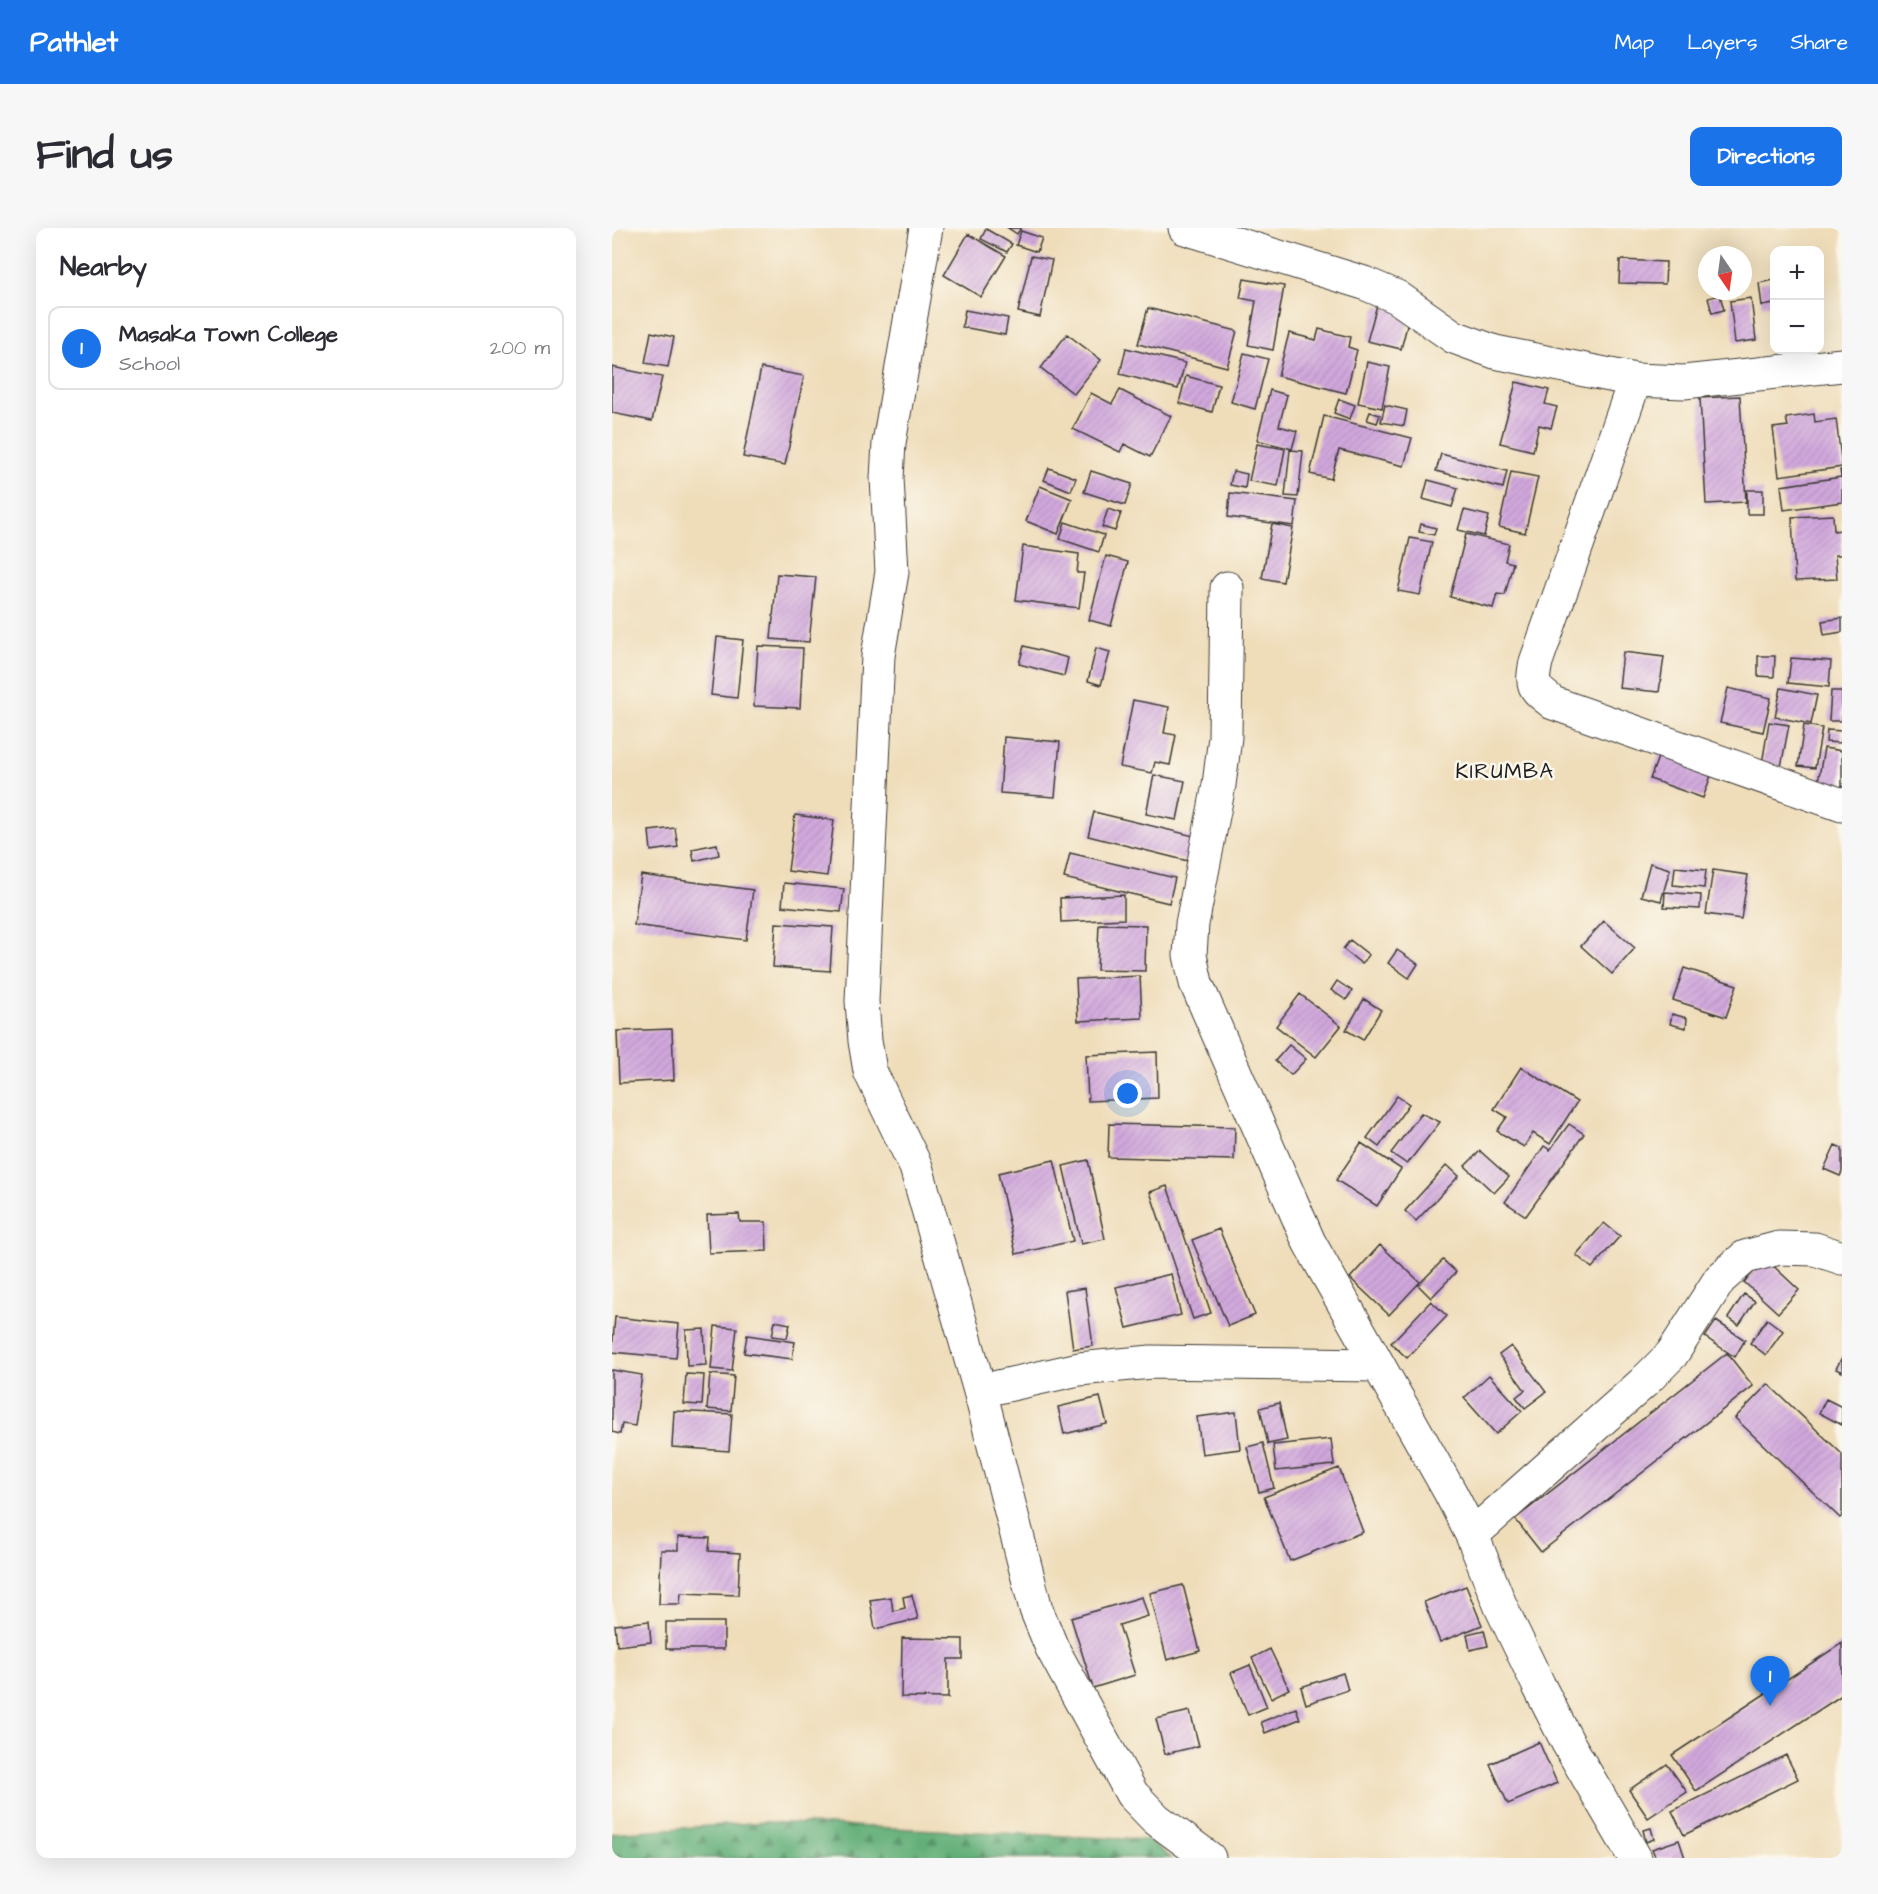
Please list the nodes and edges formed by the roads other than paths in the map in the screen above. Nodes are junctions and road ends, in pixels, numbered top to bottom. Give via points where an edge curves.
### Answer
1 (926, 228) edge
2 (1185, 228) edge
3 (1842, 365) edge
4 (1635, 380) junction
5 (1227, 588) dead end
6 (1842, 805) edge
7 (1842, 1258) edge
8 (1378, 1365) junction
9 (980, 1391) junction
10 (1472, 1534) junction
11 (1209, 1858) edge
12 (1635, 1858) edge

1 - 9 street via 889,443 892,572 878,656 862,1001 870,1071 916,1167
2 - 4 street via 1398,297 1454,337 1495,352
3 - 4 street via 1684,382
4 - 6 street via 1536,662 1533,680 1537,691 1553,703
5 - 8 street via 1225,737 1190,955 1196,982 1309,1242
7 - 10 street via 1815,1249 1779,1248 1745,1257 1720,1279 1672,1354
8 - 9 street via 1151,1362 1079,1369
8 - 10 street
9 - 11 street via 1036,1609 1052,1648 1132,1794 1156,1820
10 - 12 street via 1539,1686

